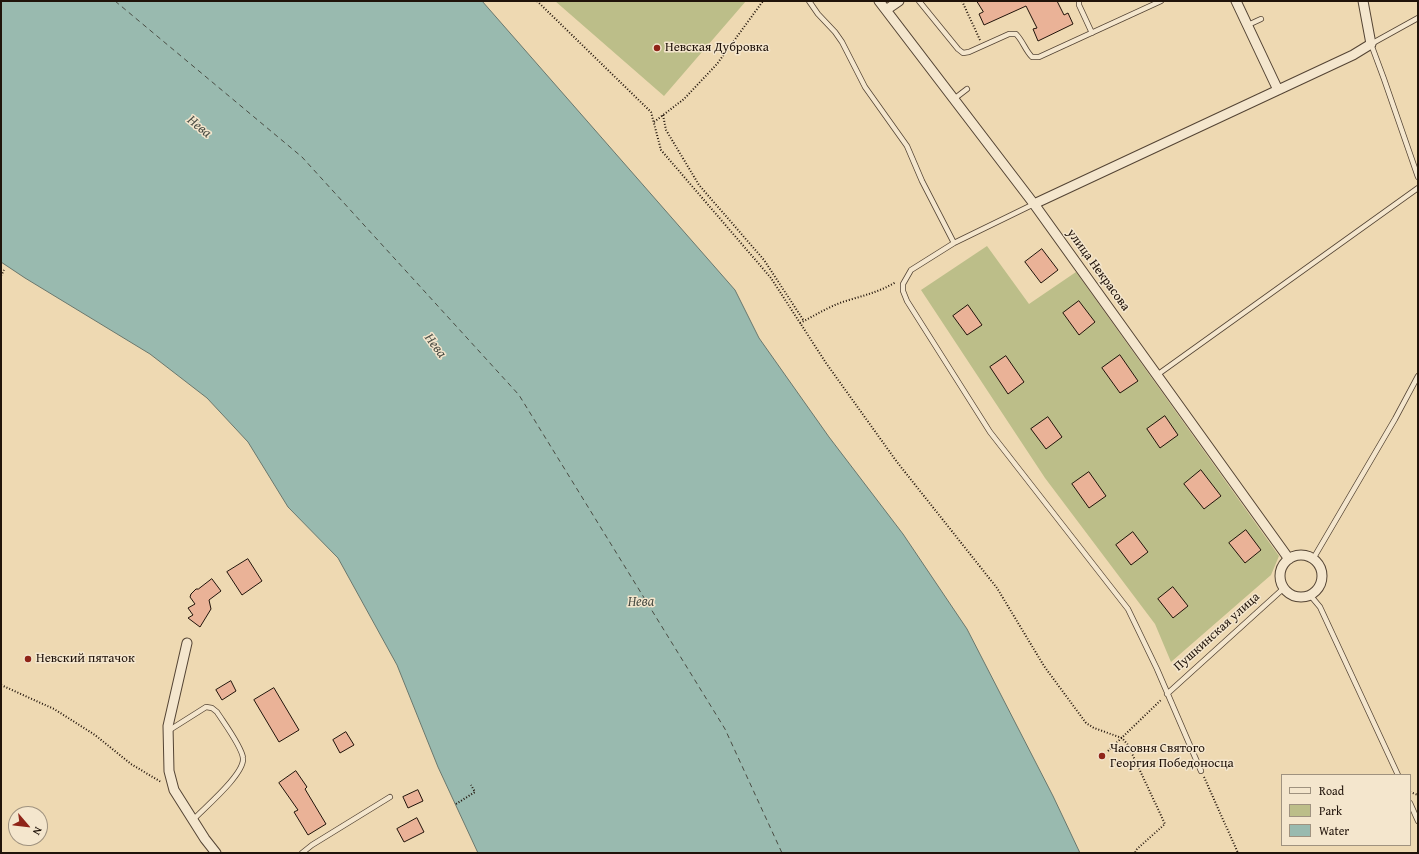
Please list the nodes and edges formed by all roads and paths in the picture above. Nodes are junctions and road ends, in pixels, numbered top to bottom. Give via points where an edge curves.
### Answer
1 (537, 1) edge
2 (763, 1) edge
3 (809, 1) edge
4 (880, 1) edge
5 (899, 1) edge
6 (919, 1) edge
7 (962, 1) edge
8 (1079, 1) edge
9 (1161, 1) edge
10 (1236, 1) edge
11 (1363, 1) edge
12 (1154, 3) edge
13 (886, 10) junction
14 (1418, 18) edge
15 (1261, 19) dead end
16 (1247, 26) junction
17 (1092, 33) junction
18 (1371, 44) junction
19 (983, 46) junction
20 (967, 89) dead end
21 (1278, 90) junction
22 (954, 99) junction
23 (663, 115) junction
24 (654, 122) junction
25 (1418, 177) edge
26 (1418, 188) edge
27 (1034, 204) junction
28 (954, 243) junction
29 (4, 270) dead end
30 (1, 276) edge
31 (906, 277) junction
32 (804, 321) junction
33 (800, 323) junction
34 (1157, 375) junction
35 (1418, 376) edge
36 (1313, 559) junction
37 (1289, 560) junction
38 (1284, 588) junction
39 (1310, 595) junction
40 (187, 643) dead end
41 (1, 685) edge
42 (1167, 694) junction
43 (168, 731) junction
44 (1122, 738) junction
45 (1108, 751) dead end
46 (1201, 771) joint
47 (1398, 774) edge
48 (470, 785) dead end
49 (174, 790) junction
50 (390, 797) dead end
51 (456, 804) dead end
52 (1411, 805) edge
53 (193, 820) junction
54 (1418, 821) edge
55 (216, 853) edge
56 (302, 853) edge
57 (1135, 853) edge
58 (1238, 853) edge

1 - 24 path via 651,112
2 - 23 path via 717,64 684,99
3 - 28 lane via 842,42 865,86 907,146
4 - 13 street, улица Некрасова
5 - 13 street
6 - 19 lane via 963,53
7 - 19 path
8 - 17 lane
9 - 12 lane
10 - 16 street
11 - 18 street
12 - 17 lane
13 - 22 street, улица Некрасова
14 - 18 lane
15 - 16 lane
16 - 21 street
17 - 19 lane via 1039,57 1032,57 1028,53 1016,34 1009,34
18 - 21 street
18 - 25 lane
20 - 22 lane
21 - 27 street
22 - 27 street, улица Некрасова
23 - 24 path
23 - 32 path via 666,130 699,185 764,260
24 - 33 path via 661,150 771,278
26 - 34 lane
27 - 28 lane
27 - 34 street, улица Некрасова
28 - 31 lane via 911,270
29 - 30 path
31 - 32 path via 885,289 827,308
31 - 42 lane via 903,291 907,301 990,432 1128,609
32 - 33 path
33 - 44 path via 897,462 997,588 1044,666 1086,723
34 - 37 street, улица Некрасова
35 - 36 lane
36 - 37 street via 1296,556
36 - 39 street via 1322,574 1317,590
37 - 38 street via 1281,570
38 - 39 street via 1296,596
38 - 42 lane, Пушкинская улица
39 - 47 lane via 1320,607
40 - 43 street
41 - 49 path via 54,709 95,735 131,764
42 - 44 path
42 - 46 lane
43 - 49 street via 169,771
43 - 53 lane via 202,709 212,708 239,747 243,759 236,777
44 - 45 path
44 - 57 path via 1128,745 1165,824
46 - 58 path
48 - 51 path via 475,792
49 - 53 street
50 - 56 lane
52 - 54 lane
53 - 55 street

